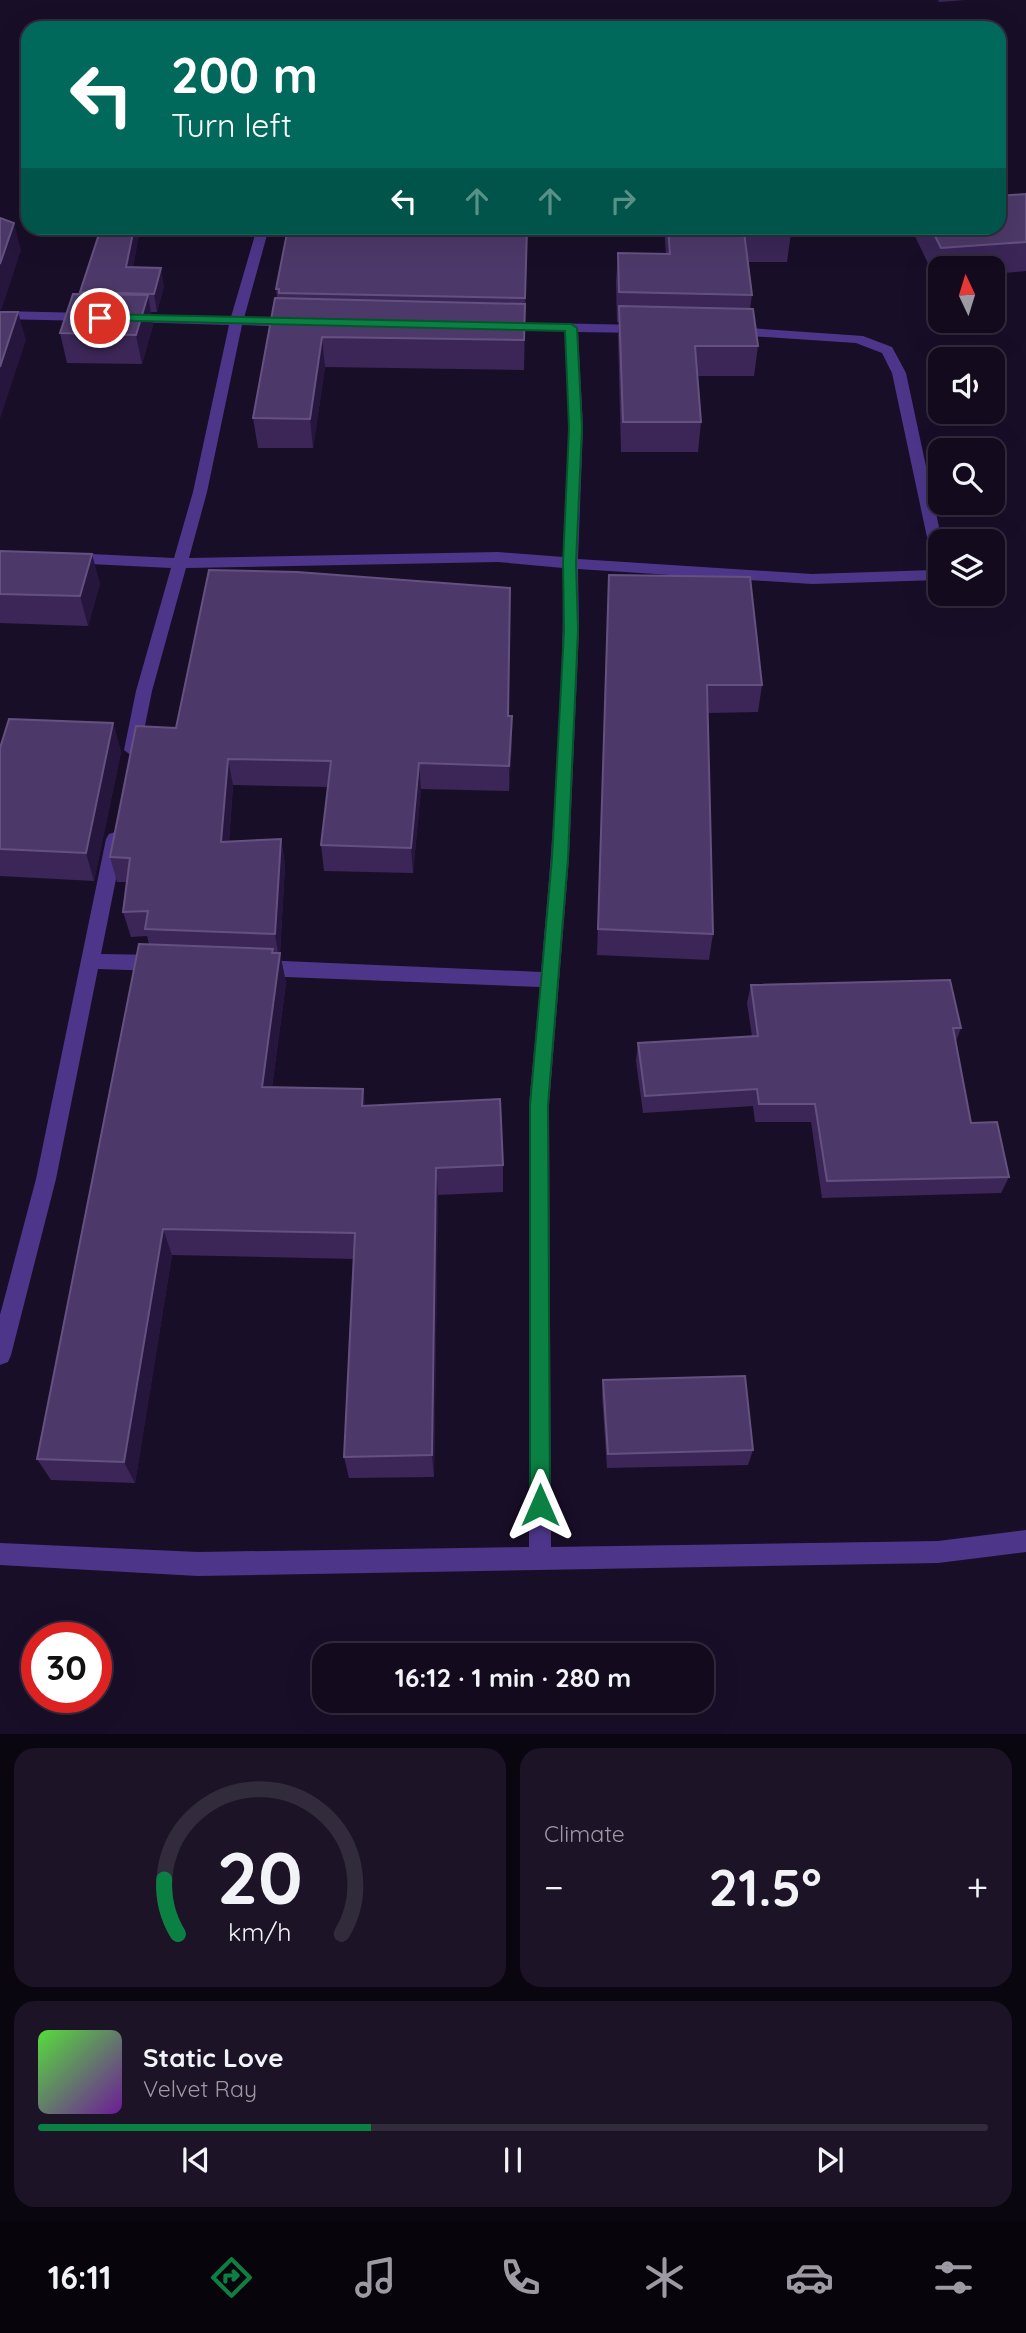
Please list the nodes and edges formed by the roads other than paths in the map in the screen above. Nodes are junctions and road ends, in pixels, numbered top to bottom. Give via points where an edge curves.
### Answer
1 (261, 235) edge
2 (0, 315) edge
3 (236, 322) junction
4 (302, 323) edge
5 (490, 326) edge
6 (571, 328) junction
7 (653, 329) edge
8 (722, 331) edge
9 (932, 529) edge
10 (55, 557) edge
11 (178, 563) junction
12 (570, 563) junction
13 (928, 575) edge
14 (128, 772) edge
15 (118, 826) edge
16 (92, 961) junction
17 (175, 964) edge
18 (244, 967) edge
19 (550, 980) junction
20 (0, 1355) edge
21 (1026, 1541) edge
22 (0, 1554) edge
23 (540, 1559) junction

1 - 3 street
2 - 3 street
3 - 4 street
3 - 11 street via 200,492
5 - 6 street
6 - 7 street
6 - 12 street via 576,428
8 - 9 street via 858,339 887,350 899,373
10 - 11 street
11 - 12 street via 498,557
11 - 14 street
12 - 13 street via 812,579
12 - 19 street via 571,630
15 - 16 street
16 - 17 street
16 - 20 street via 46,1178
18 - 19 street
19 - 23 street via 539,1105
21 - 23 street via 938,1552
22 - 23 street via 198,1564

